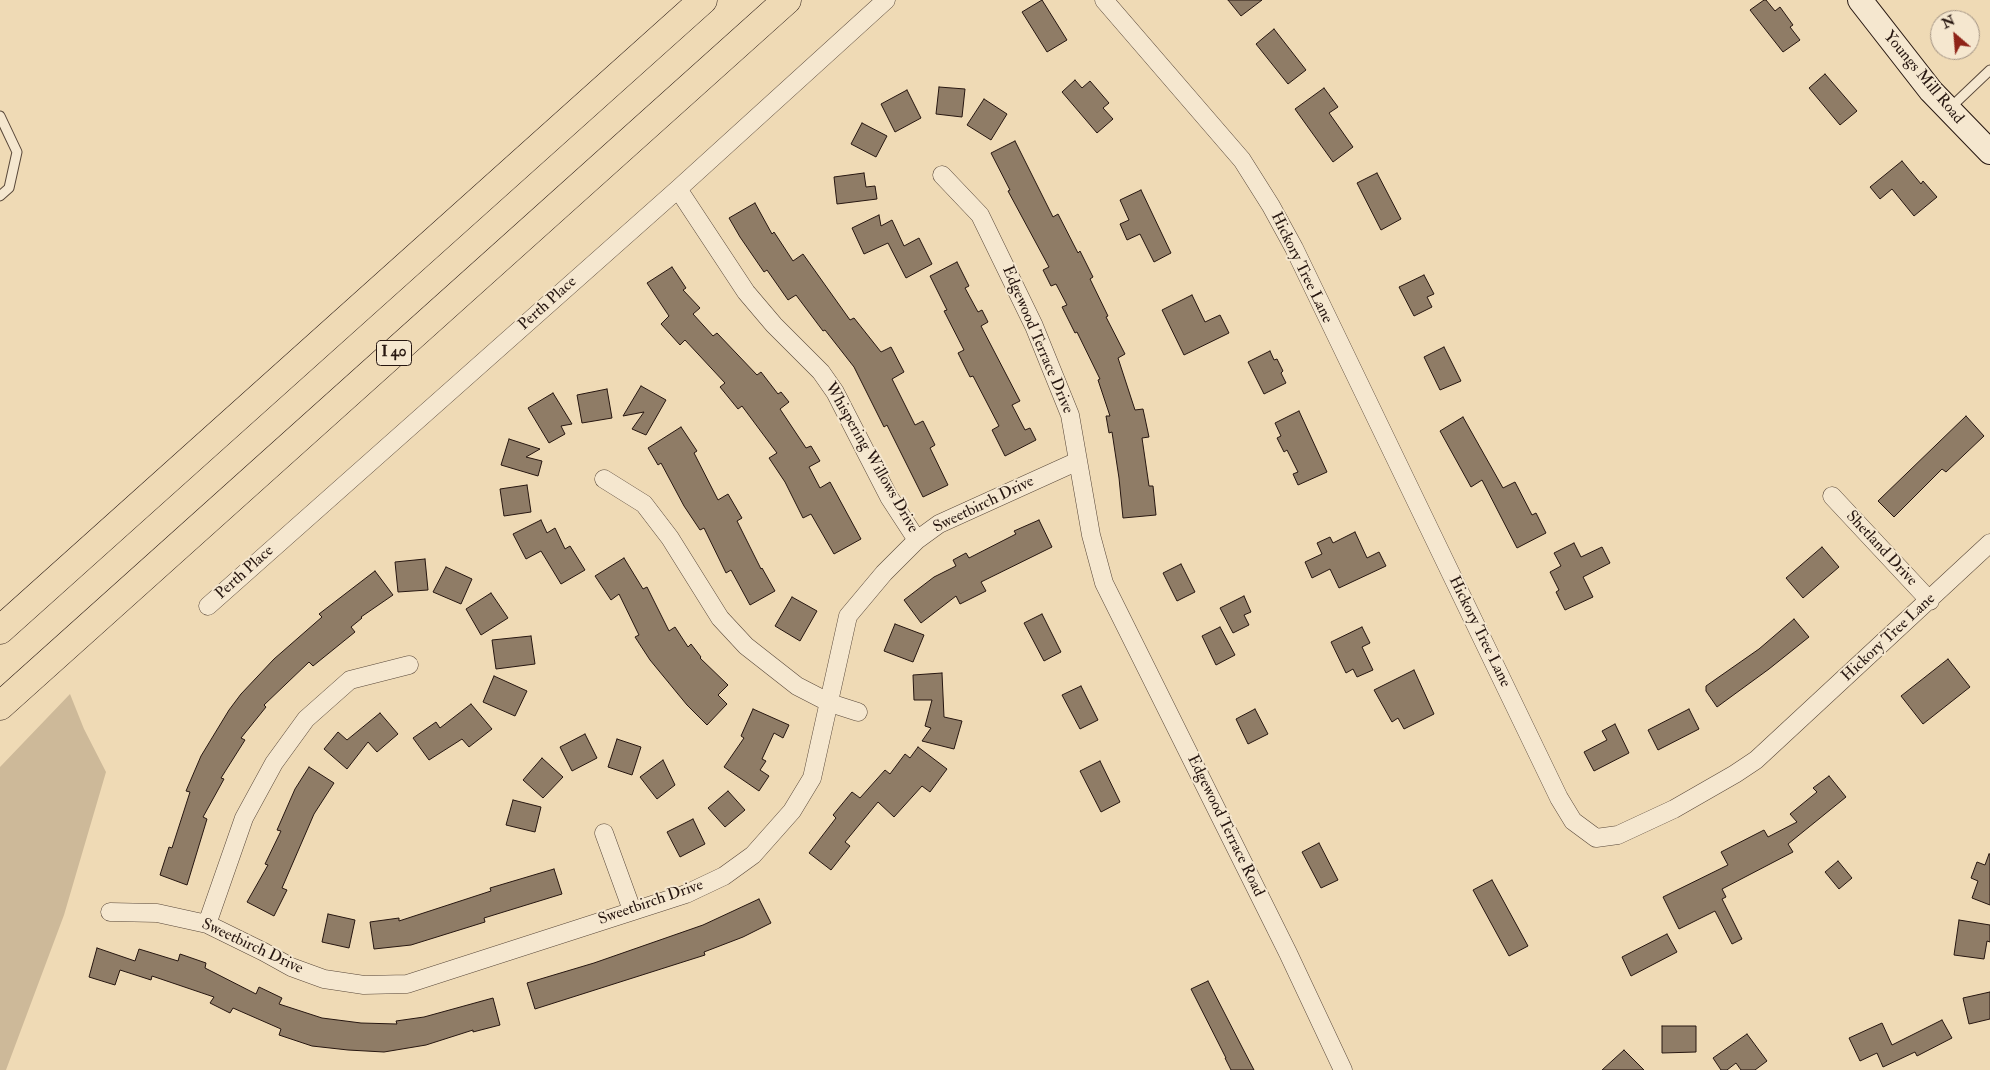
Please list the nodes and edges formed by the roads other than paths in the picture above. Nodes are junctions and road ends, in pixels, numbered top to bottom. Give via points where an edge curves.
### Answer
1 (703, 0) edge
2 (788, 0) edge
3 (886, 0) edge
4 (1104, 0) edge
5 (1860, 0) edge
6 (1990, 70) edge
7 (1948, 110) junction
8 (0, 116) edge
9 (1990, 152) edge
10 (942, 175) dead end
11 (678, 189) junction
12 (0, 196) edge
13 (1078, 461) junction
14 (604, 479) dead end
15 (1832, 496) dead end
16 (917, 540) junction
17 (1990, 543) edge
18 (1104, 582) joint
19 (1930, 601) junction
20 (208, 606) dead end
21 (0, 630) edge
22 (410, 665) dead end
23 (830, 702) junction
24 (0, 706) edge
25 (858, 712) dead end
26 (604, 833) dead end
27 (632, 910) junction
28 (110, 912) dead end
29 (208, 924) junction
30 (1344, 1070) edge

1 - 21 highway
2 - 24 highway, I 40
3 - 11 street, Perth Place
4 - 19 street, Hickory Tree Lane via 1242,160 1271,206 1559,798 1573,821 1585,830 1596,838 1618,835 1674,809 1736,774 1756,760
5 - 7 street, Youngs Mill Road
6 - 7 lane
7 - 9 street, Youngs Mill Road
8 - 12 lane via 16,152 9,188
10 - 13 street, Edgewood Terrace Drive via 980,215 1034,326 1070,416
11 - 16 street, Whispering Willows Drive via 746,292 821,372 835,392 888,497
11 - 20 street, Perth Place
13 - 16 street, Sweetbirch Drive via 940,524
13 - 18 street, Edgewood Terrace Drive via 1091,535
14 - 23 street via 644,504 670,538 720,618 746,646 797,686
15 - 19 street, Shetland Drive
16 - 23 street, Sweetbirch Drive via 848,616
17 - 19 street, Hickory Tree Lane
18 - 30 street, Edgewood Terrace Road
22 - 29 street via 350,680 306,719 274,763 244,818
23 - 25 street
23 - 27 street, Sweetbirch Drive via 812,778 792,811 752,855 724,876 686,894
26 - 27 street
27 - 29 street, Sweetbirch Drive via 407,984 364,985 324,979 291,967
28 - 29 street, Sweetbirch Drive via 157,913

